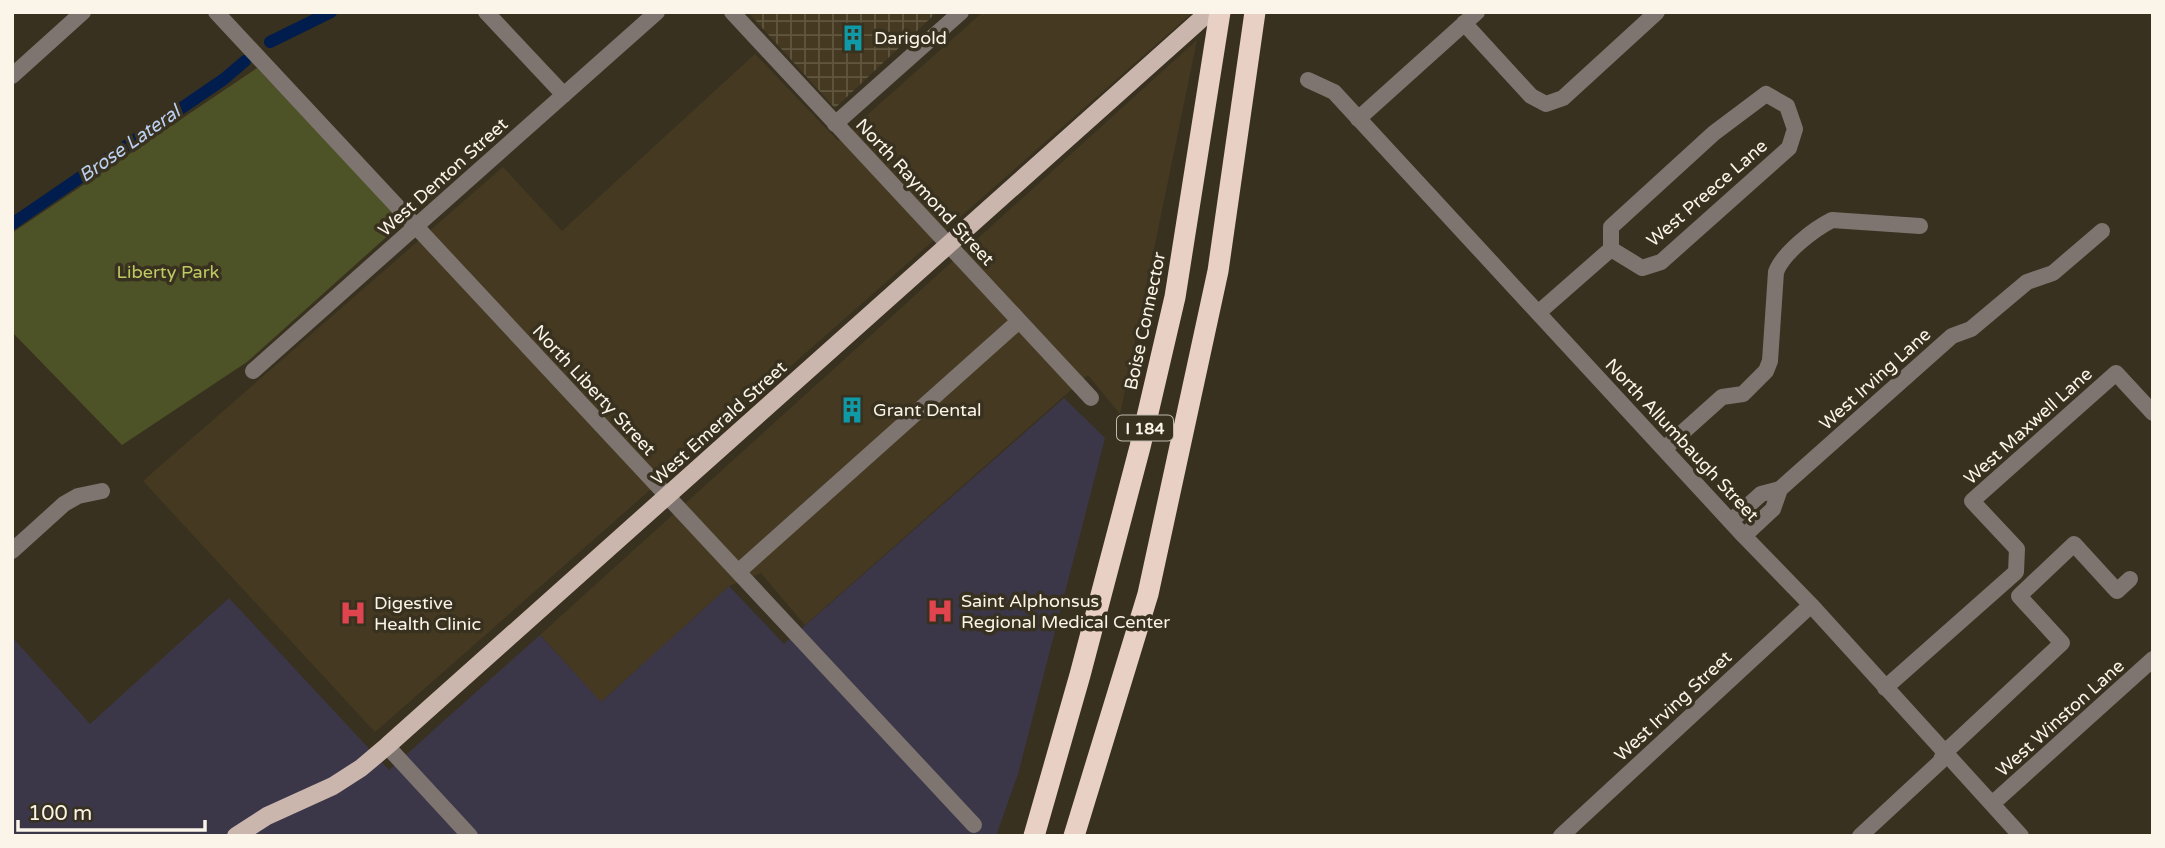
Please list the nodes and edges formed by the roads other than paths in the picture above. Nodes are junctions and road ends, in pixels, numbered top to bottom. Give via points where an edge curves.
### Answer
1 (83, 12) edge
2 (216, 12) edge
3 (486, 12) edge
4 (657, 12) edge
5 (732, 12) edge
6 (961, 12) edge
7 (1209, 12) edge
8 (1220, 12) edge
9 (1255, 12) edge
10 (1657, 12) edge
11 (1470, 18) edge
12 (12, 76) edge
13 (1308, 80) dead end
14 (564, 95) junction
15 (1359, 118) junction
16 (835, 124) junction
17 (417, 226) junction
18 (1920, 226) dead end
19 (2102, 231) dead end
20 (949, 246) junction
21 (1611, 249) junction
22 (1538, 313) junction
23 (1018, 321) junction
24 (253, 371) dead end
25 (1091, 398) dead end
26 (2153, 413) edge
27 (1664, 449) junction
28 (1780, 489) junction
29 (102, 491) dead end
30 (667, 496) junction
31 (1731, 521) junction
32 (1744, 536) junction
33 (12, 551) edge
34 (738, 572) junction
35 (2130, 579) dead end
36 (1811, 605) junction
37 (2153, 659) edge
38 (1885, 688) junction
39 (387, 747) junction
40 (1944, 753) junction
41 (1992, 804) junction
42 (974, 825) dead end
43 (236, 836) edge
44 (470, 836) edge
45 (1034, 836) edge
46 (1074, 836) edge
47 (1561, 836) edge
48 (1860, 836) edge
49 (2021, 836) edge

1 - 12 street
2 - 17 street, North Liberty Street
3 - 14 street
4 - 14 street, West Denton Street
5 - 16 street, North Raymond Street
6 - 16 street
7 - 20 main road, West Emerald Street
8 - 45 highway, Boise Connector / I 184 via 1175,297 1140,447
9 - 46 highway, I 184 via 1218,271 1148,594
10 - 11 street via 1563,98 1546,104 1531,96
11 - 15 street
13 - 15 street, North Allumbaugh Street via 1334,92
14 - 17 street, West Denton Street
15 - 22 street, North Allumbaugh Street
16 - 20 street, North Raymond Street
17 - 24 street, West Denton Street
17 - 30 street, North Liberty Street
18 - 27 street via 1832,220 1820,226 1779,262 1766,371 1742,394 1722,397
19 - 28 street, West Irving Lane via 2053,273 2027,282 1971,330 1952,336
20 - 23 street, North Raymond Street
20 - 30 main road, West Emerald Street
21 - 21 street, West Preece Lane via 1611,227 1714,133 1766,94 1787,106 1795,129 1789,148 1661,262 1642,268
21 - 22 street
22 - 27 street, North Allumbaugh Street
23 - 25 street, North Raymond Street
23 - 34 street
26 - 38 street, West Maxwell Lane via 2116,373 1972,501 2017,549 2015,572
27 - 31 street, North Allumbaugh Street
28 - 31 street, West Irving Lane via 1761,494
28 - 32 street, West Irving Lane via 1773,509
29 - 33 street via 78,496 64,505
30 - 34 street, North Liberty Street
30 - 39 main road, West Emerald Street
31 - 32 street, North Allumbaugh Street
32 - 36 street, North Allumbaugh Street
34 - 42 street, North Liberty Street
35 - 40 street via 2117,591 2074,544 2019,596 2062,643
36 - 38 street, North Allumbaugh Street
36 - 47 street, West Irving Street
37 - 41 street, West Winston Lane
38 - 40 street, North Allumbaugh Street
39 - 43 main road, West Emerald Street via 334,786 267,816
39 - 44 street
40 - 41 street, North Allumbaugh Street
40 - 48 street via 1940,762
41 - 49 street, North Allumbaugh Street

